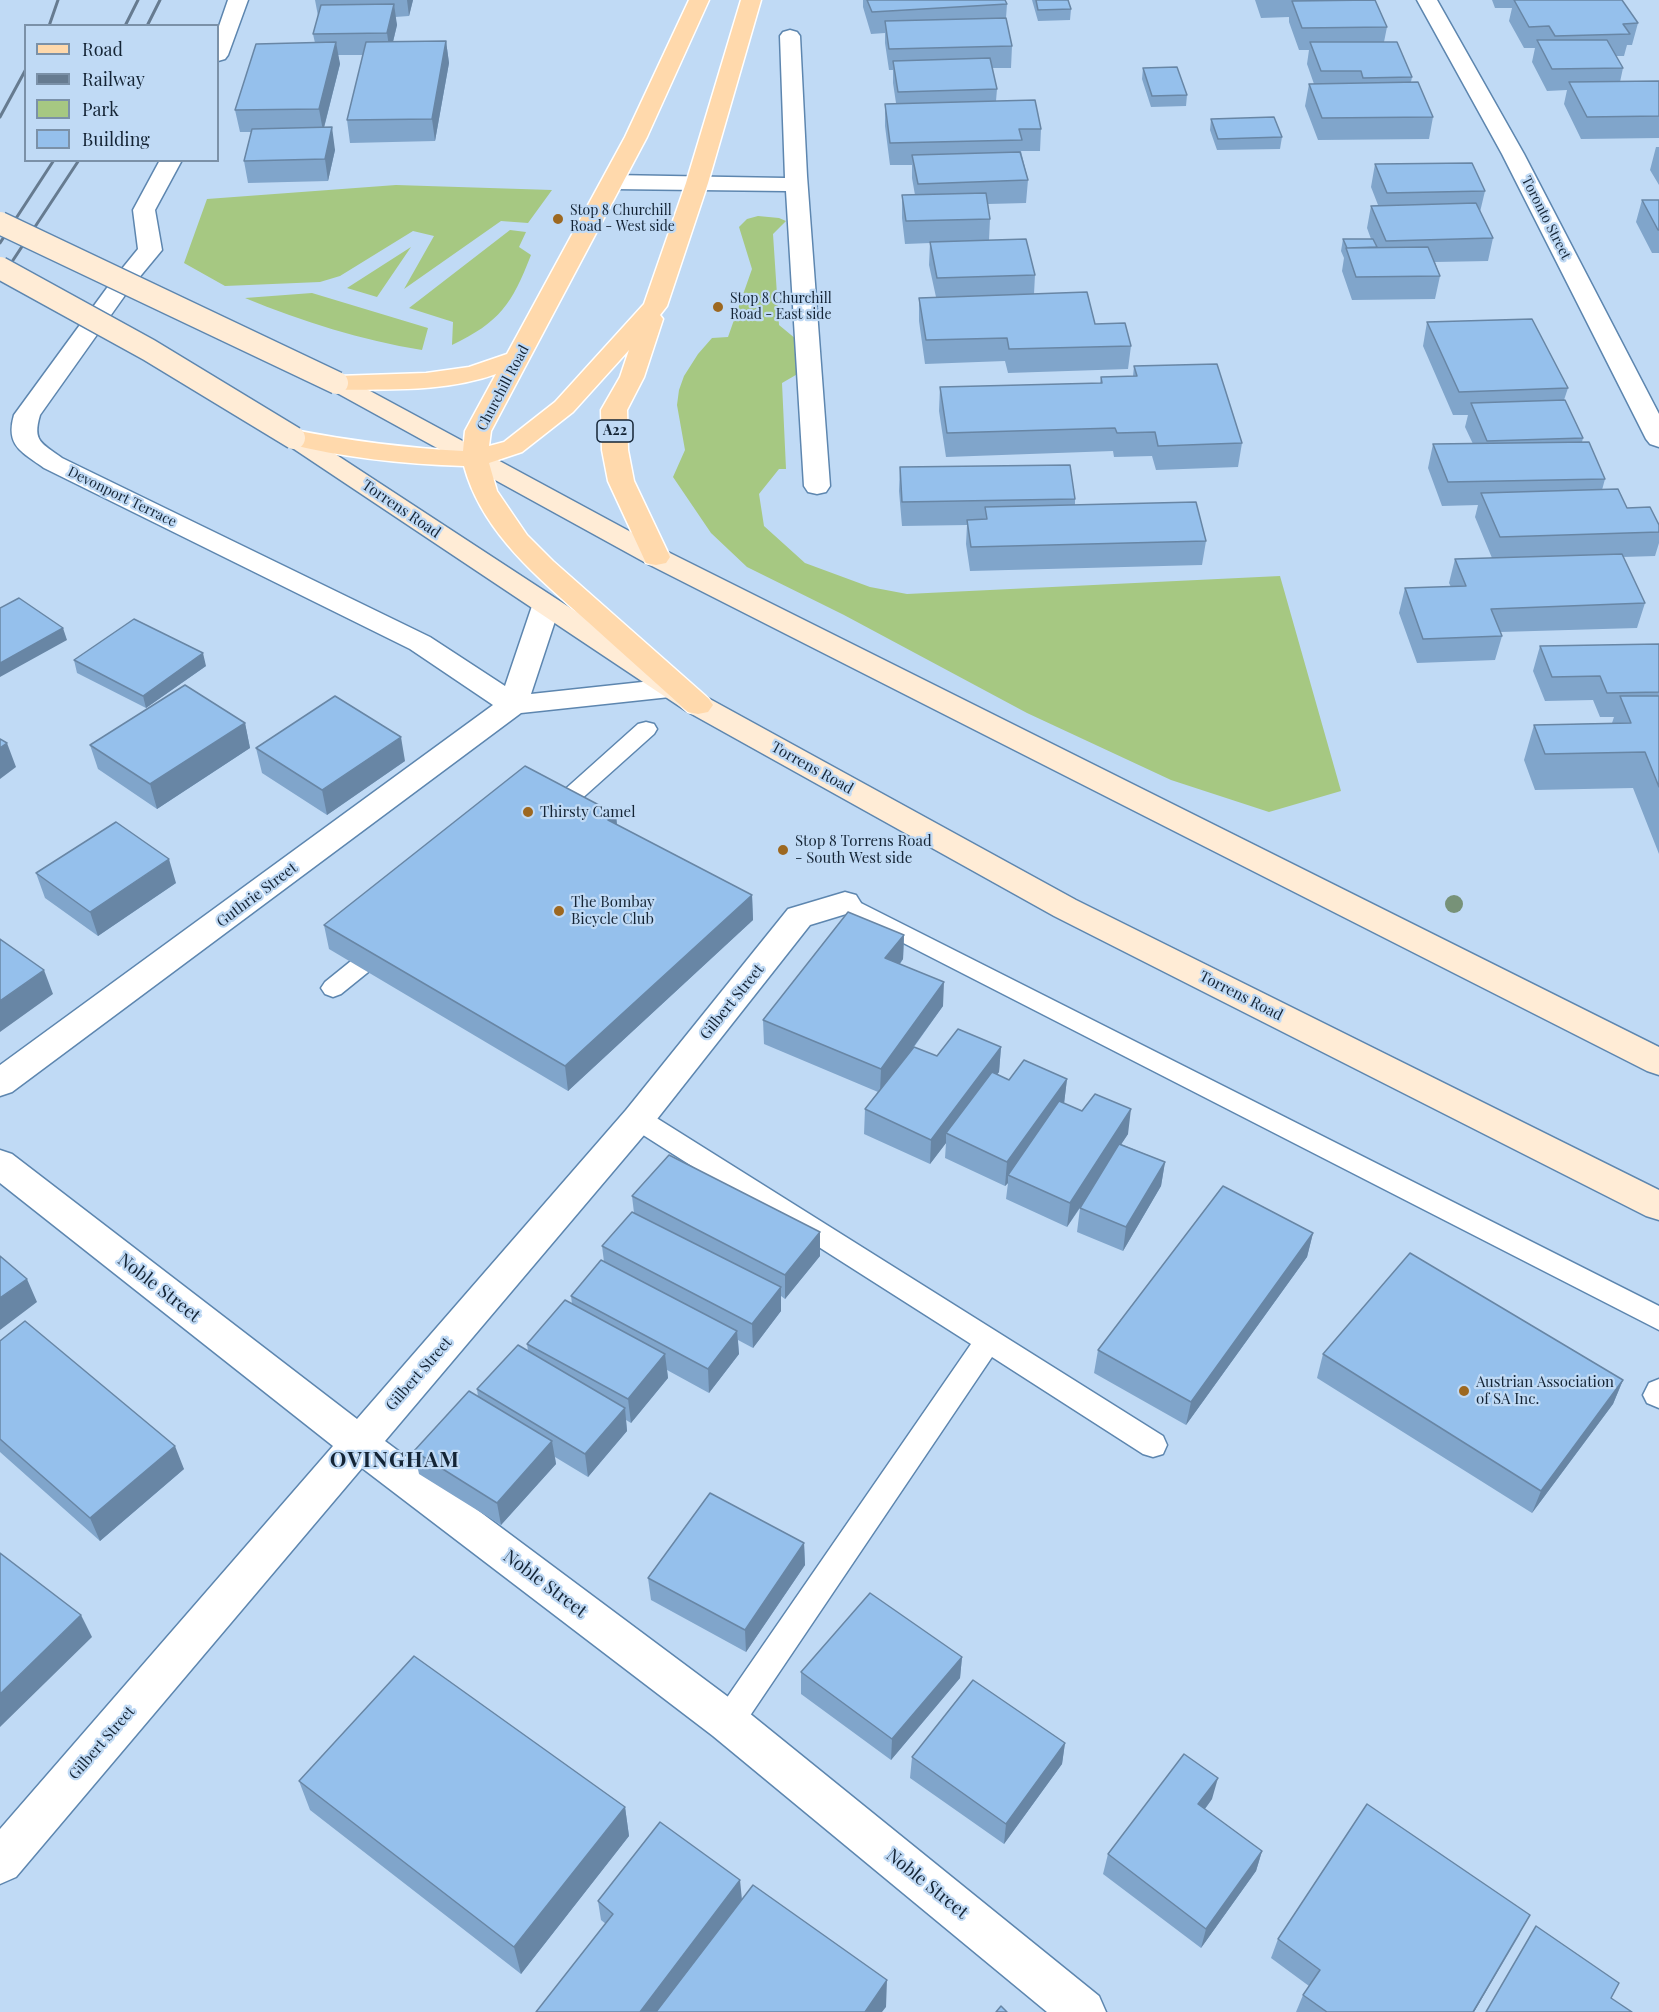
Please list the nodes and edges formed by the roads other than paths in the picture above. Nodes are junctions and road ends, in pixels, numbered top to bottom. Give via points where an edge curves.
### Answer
1 (238, 0) edge
2 (699, 0) edge
3 (751, 0) edge
4 (1427, 0) edge
5 (790, 36) dead end
6 (219, 52) edge
7 (170, 162) edge
8 (612, 183) junction
9 (697, 183) junction
10 (797, 185) junction
11 (0, 223) edge
12 (0, 268) edge
13 (655, 306) junction
14 (519, 358) junction
15 (337, 383) junction
16 (294, 438) junction
17 (1659, 439) edge
18 (475, 459) junction
19 (817, 486) dead end
20 (656, 557) junction
21 (546, 606) junction
22 (670, 688) junction
23 (513, 705) junction
24 (698, 705) junction
25 (646, 729) dead end
26 (534, 828) edge
27 (845, 903) joint
28 (406, 930) edge
29 (333, 988) dead end
30 (1659, 1062) edge
31 (0, 1083) edge
32 (638, 1119) junction
33 (0, 1164) edge
34 (1659, 1206) edge
35 (1659, 1319) edge
36 (988, 1341) junction
37 (1659, 1391) edge
38 (1659, 1396) edge
39 (360, 1444) junction
40 (1153, 1445) dead end
41 (728, 1722) junction
42 (0, 1862) edge
43 (1083, 2012) edge

1 - 6 street
2 - 8 main road, Churchill Road
3 - 9 main road, Churchill Road
4 - 17 street, Toronto Street via 1513,154
5 - 10 street
7 - 23 street, Devonport Terrace via 144,210 150,250 27,415 21,431 24,441 53,463 420,643
8 - 9 street
8 - 14 main road, Churchill Road
9 - 10 street
9 - 13 main road, Churchill Road
10 - 19 street
11 - 15 main road, bridge
12 - 16 main road, Torrens Road, bridge via 81,309
13 - 18 main road, Churchill Road via 564,407 513,447
13 - 20 main road, A22 via 632,377 614,410 621,481
14 - 15 main road via 473,374
14 - 18 main road, Churchill Road via 478,431
15 - 18 main road
16 - 18 main road via 404,456
16 - 21 main road, Torrens Road
18 - 20 main road
18 - 24 main road via 484,491 517,540
20 - 30 main road
21 - 22 main road, Torrens Road
21 - 23 street
22 - 23 street
22 - 24 main road, Torrens Road
23 - 31 street, Guthrie Street
24 - 34 main road, Torrens Road via 1065,908
25 - 26 lane
27 - 32 street, Gilbert Street via 799,916
27 - 35 lane
28 - 29 lane
32 - 36 lane
32 - 39 street, Gilbert Street
33 - 39 street, Noble Street
36 - 40 lane
36 - 41 lane
37 - 38 lane
39 - 41 street, Noble Street
39 - 42 street, Gilbert Street
41 - 43 street, Noble Street

